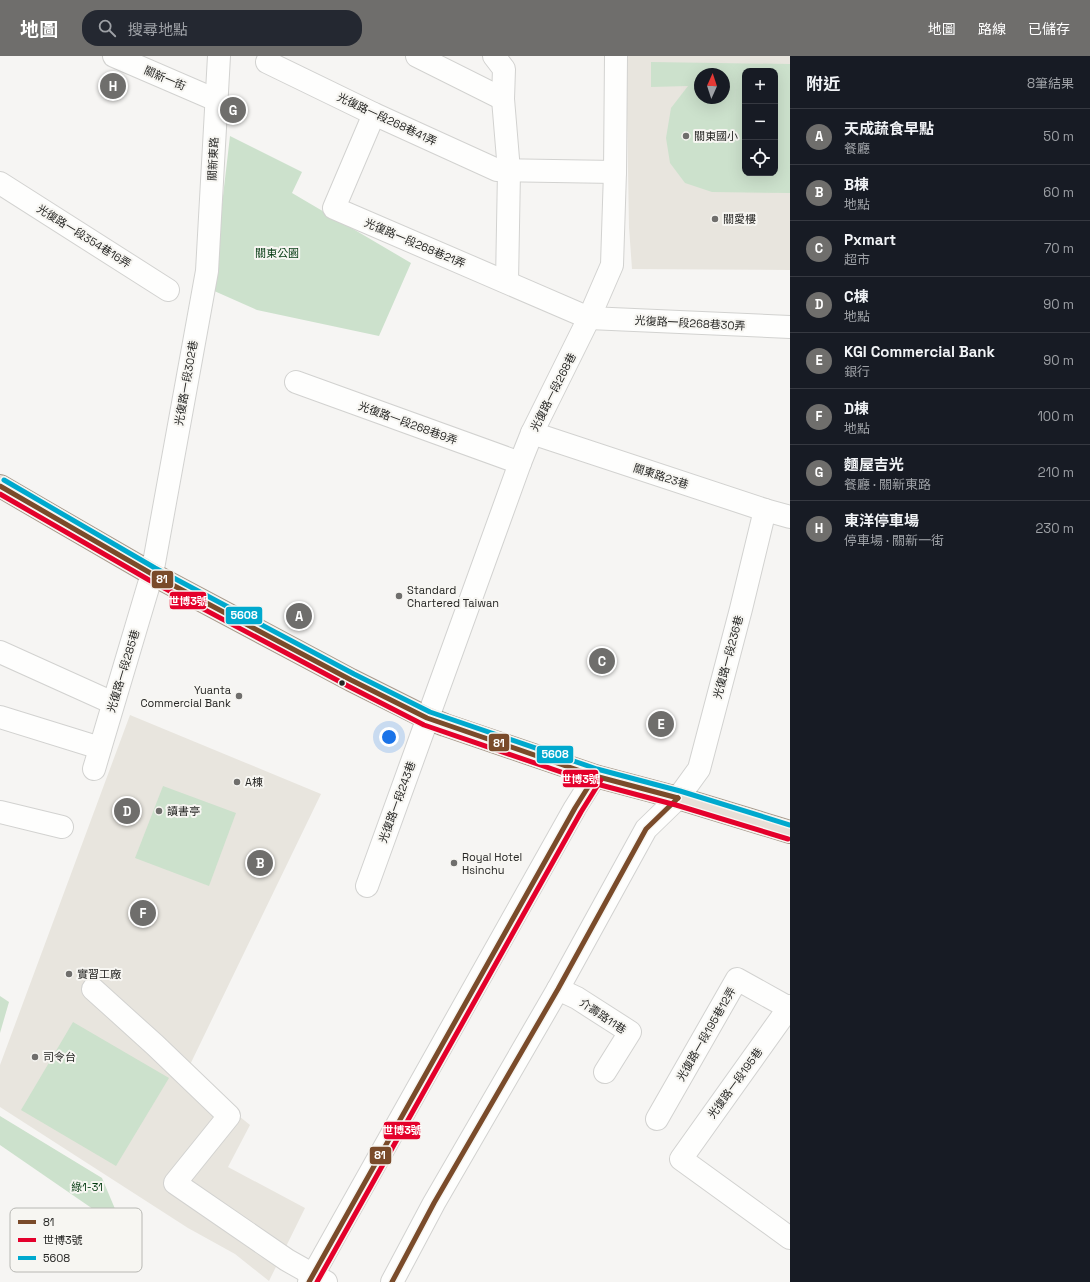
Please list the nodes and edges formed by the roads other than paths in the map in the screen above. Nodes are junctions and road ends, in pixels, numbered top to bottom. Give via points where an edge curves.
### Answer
1 (114, 56) edge
2 (219, 56) edge
3 (417, 56) edge
4 (494, 56) edge
5 (616, 56) edge
6 (267, 62) dead end
7 (503, 99) junction
8 (216, 100) junction
9 (374, 114) junction
10 (509, 171) junction
11 (615, 172) junction
12 (0, 183) edge
13 (211, 191) joint
14 (506, 282) junction
15 (168, 290) dead end
16 (589, 318) junction
17 (790, 327) edge
18 (296, 382) dead end
19 (532, 433) junction
20 (520, 463) junction
21 (0, 486) edge
22 (765, 510) junction
23 (790, 517) edge
24 (152, 574) junction
25 (0, 652) edge
26 (113, 703) junction
27 (0, 717) edge
28 (427, 718) junction
29 (100, 748) junction
30 (94, 769) dead end
31 (595, 776) junction
32 (678, 798) junction
33 (0, 812) edge
34 (62, 827) dead end
35 (790, 832) edge
36 (367, 886) dead end
37 (93, 989) dead end
38 (558, 989) junction
39 (790, 1007) edge
40 (605, 1072) dead end
41 (657, 1119) dead end
42 (790, 1238) edge
43 (316, 1280) edge
44 (392, 1282) edge

1 - 8 street, 關新一街
2 - 8 street, 關新東路
3 - 7 street
4 - 7 street via 504,69
5 - 11 street, 光復路一段268巷
6 - 9 street, 光復路一段268巷41弄
7 - 10 street
8 - 13 street, 關新東路
9 - 10 street, 光復路一段268巷41弄 via 497,170
9 - 14 street, 光復路一段268巷21弄 via 334,208
10 - 11 street, 光復路一段268巷41弄
10 - 14 street
11 - 16 street, 光復路一段268巷 via 612,265
12 - 15 street, 光復路一段354巷16弄
13 - 24 street, 光復路一段302巷 via 207,271
14 - 16 street, 光復路一段268巷21弄
16 - 17 street, 光復路一段268巷30弄
16 - 19 street, 光復路一段268巷
18 - 20 street, 光復路一段268巷9弄
19 - 20 street, 光復路一段268巷
19 - 22 street, 關東路23巷
20 - 28 street, 光復路一段268巷
21 - 24 main road
22 - 23 street, 關東路23巷
22 - 32 street, 光復路一段236巷 via 699,769
24 - 26 street, 光復路一段285巷
24 - 28 main road
25 - 26 street
26 - 29 street, 光復路一段285巷
27 - 29 street
28 - 31 main road
28 - 36 street, 光復路一段243巷
29 - 30 street, 光復路一段285巷
31 - 32 main road
31 - 43 street via 338,1230
32 - 35 main road
32 - 38 street, 光復路一段236巷 via 646,829
33 - 34 street
37 - 43 street via 230,1116 175,1183
38 - 40 street, 介壽路11巷 via 577,998 630,1032
38 - 44 street, 光復路一段236巷 via 434,1203
39 - 41 street, 光復路一段195巷12弄 via 737,980
39 - 42 street, 光復路一段195巷 via 681,1159

